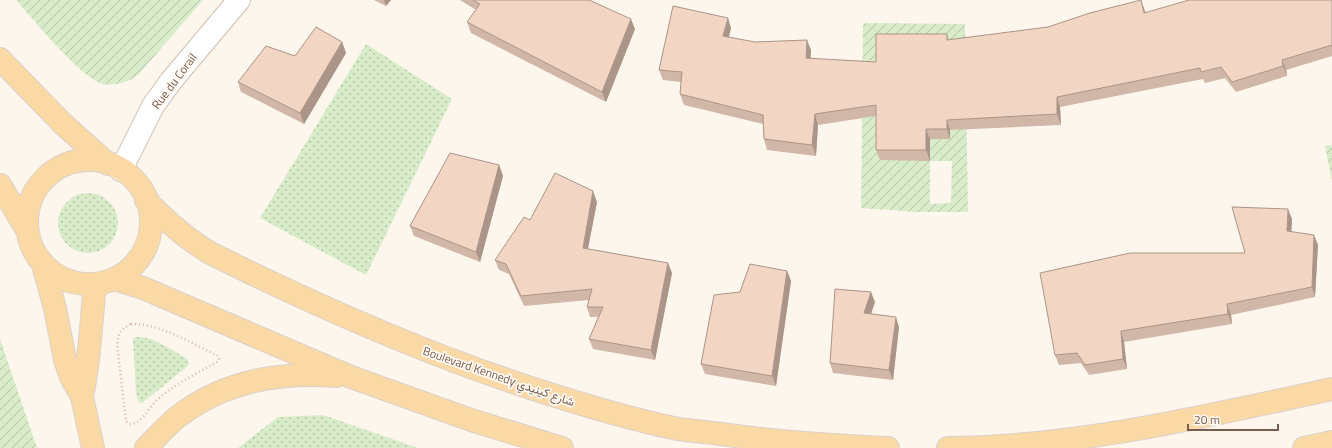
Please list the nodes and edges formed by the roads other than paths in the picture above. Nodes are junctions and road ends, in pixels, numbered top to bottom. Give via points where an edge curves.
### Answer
1 (239, 0) edge
2 (0, 58) edge
3 (114, 167) junction
4 (0, 185) edge
5 (146, 200) junction
6 (27, 230) junction
7 (43, 264) junction
8 (105, 282) junction
9 (351, 377) junction
10 (1332, 389) edge
11 (82, 397) junction
12 (1328, 444) edge
13 (93, 448) edge
14 (146, 448) edge
15 (562, 448) edge
16 (888, 448) edge
17 (948, 448) edge
18 (1304, 448) edge

1 - 3 street, Rue du Corail via 171,81
2 - 3 main road via 63,124
3 - 5 main road via 129,175
3 - 6 main road via 93,161 77,162 49,175 31,200 27,214
4 - 6 main road
5 - 8 main road via 151,222 144,252 128,270
5 - 16 main road, Boulevard Kennedy شارع كينيدي via 181,234 212,254 313,303 422,349 500,378 569,401 679,429 747,438
6 - 7 main road via 32,248
7 - 8 main road via 58,276 75,283
7 - 11 main road via 54,302 65,360
8 - 9 main road via 143,288
8 - 11 main road
9 - 14 main road via 299,375 248,381 192,407
9 - 15 main road via 471,420
10 - 17 main road via 1129,431 1019,444
11 - 13 main road
12 - 18 main road

